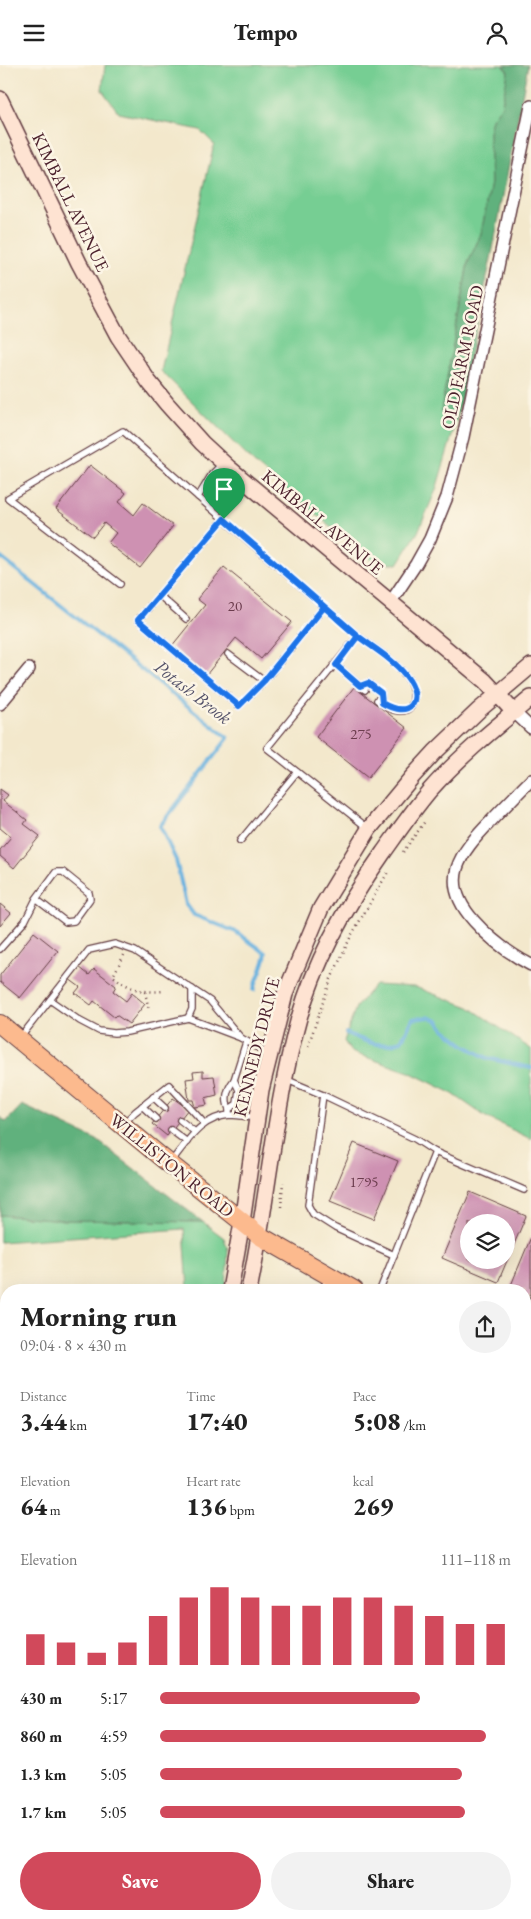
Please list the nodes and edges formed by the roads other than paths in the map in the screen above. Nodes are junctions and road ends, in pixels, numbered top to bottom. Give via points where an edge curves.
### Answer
1 (0, 99) edge
2 (531, 105) edge
3 (223, 462) junction
4 (198, 497) junction
5 (224, 519) junction
6 (120, 584) dead end
7 (159, 595) junction
8 (390, 603) junction
9 (324, 607) junction
10 (186, 619) dead end
11 (358, 636) junction
12 (228, 654) dead end
13 (336, 665) junction
14 (531, 666) edge
15 (29, 669) dead end
16 (264, 681) junction
17 (497, 694) junction
18 (531, 698) edge
19 (0, 704) edge
20 (514, 712) junction
21 (531, 728) edge
22 (297, 772) junction
23 (531, 780) edge
24 (369, 829) junction
25 (240, 841) dead end
26 (36, 899) junction
27 (0, 949) edge
28 (531, 965) edge
29 (192, 989) junction
30 (50, 999) junction
31 (188, 1018) junction
32 (0, 1024) edge
33 (20, 1039) junction
34 (244, 1040) junction
35 (270, 1054) junction
36 (285, 1079) junction
37 (234, 1080) junction
38 (323, 1095) junction
39 (153, 1097) junction
40 (142, 1106) junction
41 (165, 1108) dead end
42 (229, 1112) junction
43 (257, 1117) junction
44 (156, 1119) dead end
45 (180, 1120) dead end
46 (204, 1123) junction
47 (122, 1125) junction
48 (171, 1131) dead end
49 (195, 1132) junction
50 (187, 1142) junction
51 (434, 1152) junction
52 (169, 1164) junction
53 (524, 1190) dead end
54 (242, 1222) junction
55 (260, 1236) junction
56 (394, 1255) junction
57 (325, 1283) edge
58 (231, 1284) edge
59 (250, 1284) edge
60 (382, 1284) edge

1 - 3 main road, KIMBALL AVENUE via 118,336 167,404
2 - 8 street, OLD FARM ROAD via 463,437 447,497 426,547
3 - 4 lane via 212,473
3 - 8 main road, KIMBALL AVENUE
4 - 5 lane
4 - 6 lane via 123,431 8,499
5 - 7 lane
5 - 9 lane
7 - 10 lane
7 - 16 lane via 138,620 239,706
8 - 17 main road, KIMBALL AVENUE
9 - 11 lane
9 - 16 lane
11 - 13 lane
11 - 13 lane via 406,676 414,689 412,705 404,710 393,710 379,701 381,693 368,683 362,688
12 - 16 lane
13 - 22 lane via 267,748
14 - 17 main road, KENNEDY DRIVE
15 - 19 street
17 - 20 main road, KIMBALL AVENUE
17 - 24 main road, KENNEDY DRIVE via 435,752
18 - 20 main road, KENNEDY DRIVE
20 - 21 street
20 - 36 main road, KENNEDY DRIVE via 430,790 362,883 336,925 311,985
22 - 24 lane
22 - 25 lane
23 - 28 street via 467,848 456,867 454,887 462,907 484,932
24 - 35 main road, KENNEDY DRIVE via 317,916 285,994
26 - 26 lane via 56,872 63,872 89,893 90,899 74,921 66,922
26 - 27 lane via 25,921
29 - 30 lane via 135,951 115,945 89,950
29 - 31 lane via 192,1009
29 - 34 lane via 210,1001
30 - 31 lane via 99,1031 128,1033
30 - 33 lane
31 - 34 lane
32 - 33 main road, WILLISTON ROAD
33 - 47 main road, WILLISTON ROAD
34 - 35 lane
34 - 37 lane
35 - 36 main road
35 - 43 main road, KENNEDY DRIVE
36 - 38 lane
36 - 55 main road, KENNEDY DRIVE
37 - 42 lane via 228,1088 226,1102
37 - 42 lane via 239,1090 237,1104
38 - 51 lane via 415,1139
38 - 56 lane via 308,1205 313,1214 335,1228
39 - 40 lane
39 - 41 lane
39 - 46 lane via 170,1085
40 - 44 lane
40 - 47 lane
42 - 43 lane
42 - 46 lane
43 - 54 main road, KENNEDY DRIVE
45 - 49 lane
46 - 49 lane
47 - 52 main road, WILLISTON ROAD
48 - 50 lane
49 - 50 lane
50 - 52 lane
51 - 53 lane
51 - 56 lane
52 - 54 main road, WILLISTON ROAD
54 - 55 main road, WILLISTON ROAD
54 - 58 main road, KENNEDY DRIVE
55 - 57 main road, WILLISTON ROAD
55 - 59 main road, KENNEDY DRIVE
56 - 60 lane

